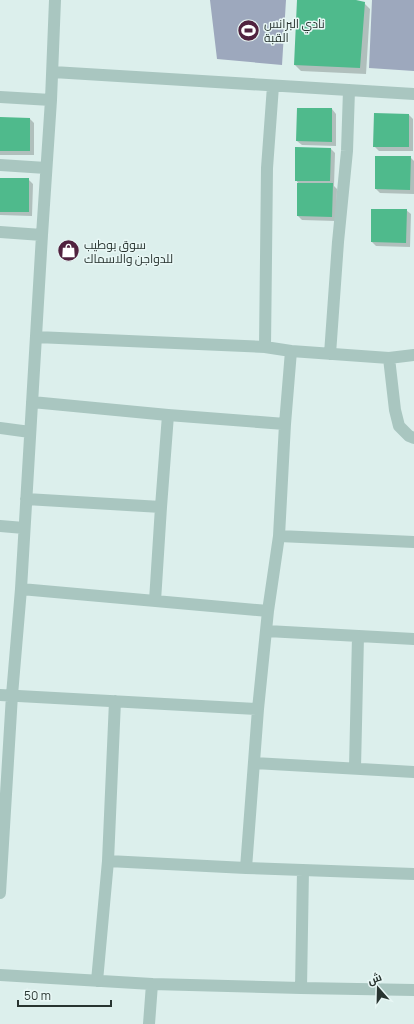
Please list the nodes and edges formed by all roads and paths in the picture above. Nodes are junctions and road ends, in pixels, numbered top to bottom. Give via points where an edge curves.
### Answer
1 (55, 0) edge
2 (53, 72) junction
3 (273, 86) junction
4 (349, 90) junction
5 (414, 94) edge
6 (0, 97) edge
7 (51, 100) junction
8 (0, 165) edge
9 (46, 168) junction
10 (0, 232) edge
11 (42, 235) junction
12 (36, 337) junction
13 (265, 347) junction
14 (290, 351) junction
15 (330, 354) junction
16 (414, 355) edge
17 (389, 358) junction
18 (32, 402) junction
19 (168, 415) junction
20 (285, 424) junction
21 (0, 428) edge
22 (30, 432) junction
23 (414, 438) edge
24 (26, 499) junction
25 (161, 506) junction
26 (0, 526) edge
27 (24, 528) junction
28 (279, 536) junction
29 (414, 542) edge
30 (21, 589) junction
31 (155, 601) junction
32 (268, 611) junction
33 (267, 631) junction
34 (358, 636) junction
35 (414, 639) edge
36 (6, 695) edge
37 (115, 701) junction
38 (258, 709) junction
39 (254, 763) junction
40 (355, 768) junction
41 (414, 772) edge
42 (108, 862) junction
43 (246, 868) junction
44 (303, 870) junction
45 (414, 874) edge
46 (0, 893) edge
47 (0, 975) edge
48 (97, 981) junction
49 (152, 984) junction
50 (301, 988) junction
51 (414, 990) edge
52 (150, 1024) edge

1 - 2 street
2 - 3 street
2 - 7 street
3 - 4 street
3 - 13 street via 267,168
4 - 5 street
4 - 15 street via 347,151
6 - 7 street
7 - 9 street
8 - 9 street
9 - 11 street
10 - 11 street
11 - 12 street
12 - 13 street
12 - 18 street
13 - 14 street
14 - 15 street
14 - 20 street
15 - 17 street
16 - 17 street
17 - 23 street via 399,426
18 - 19 street
18 - 22 street
19 - 20 street
19 - 25 street
20 - 28 street
21 - 22 street
22 - 24 street
24 - 25 street
24 - 27 street
25 - 31 street
26 - 27 street
27 - 30 street
28 - 29 street
28 - 32 street
30 - 31 street
30 - 36 street
31 - 32 street
32 - 33 street
33 - 34 street
33 - 38 street
34 - 35 street
34 - 40 street
36 - 37 street
36 - 46 street
37 - 38 street
37 - 42 street
38 - 39 street
39 - 40 street
39 - 43 street
40 - 41 street
42 - 43 street
42 - 48 street
43 - 44 street
44 - 45 street
44 - 50 street
47 - 48 street
48 - 49 street
49 - 50 street
49 - 52 street
50 - 51 street

